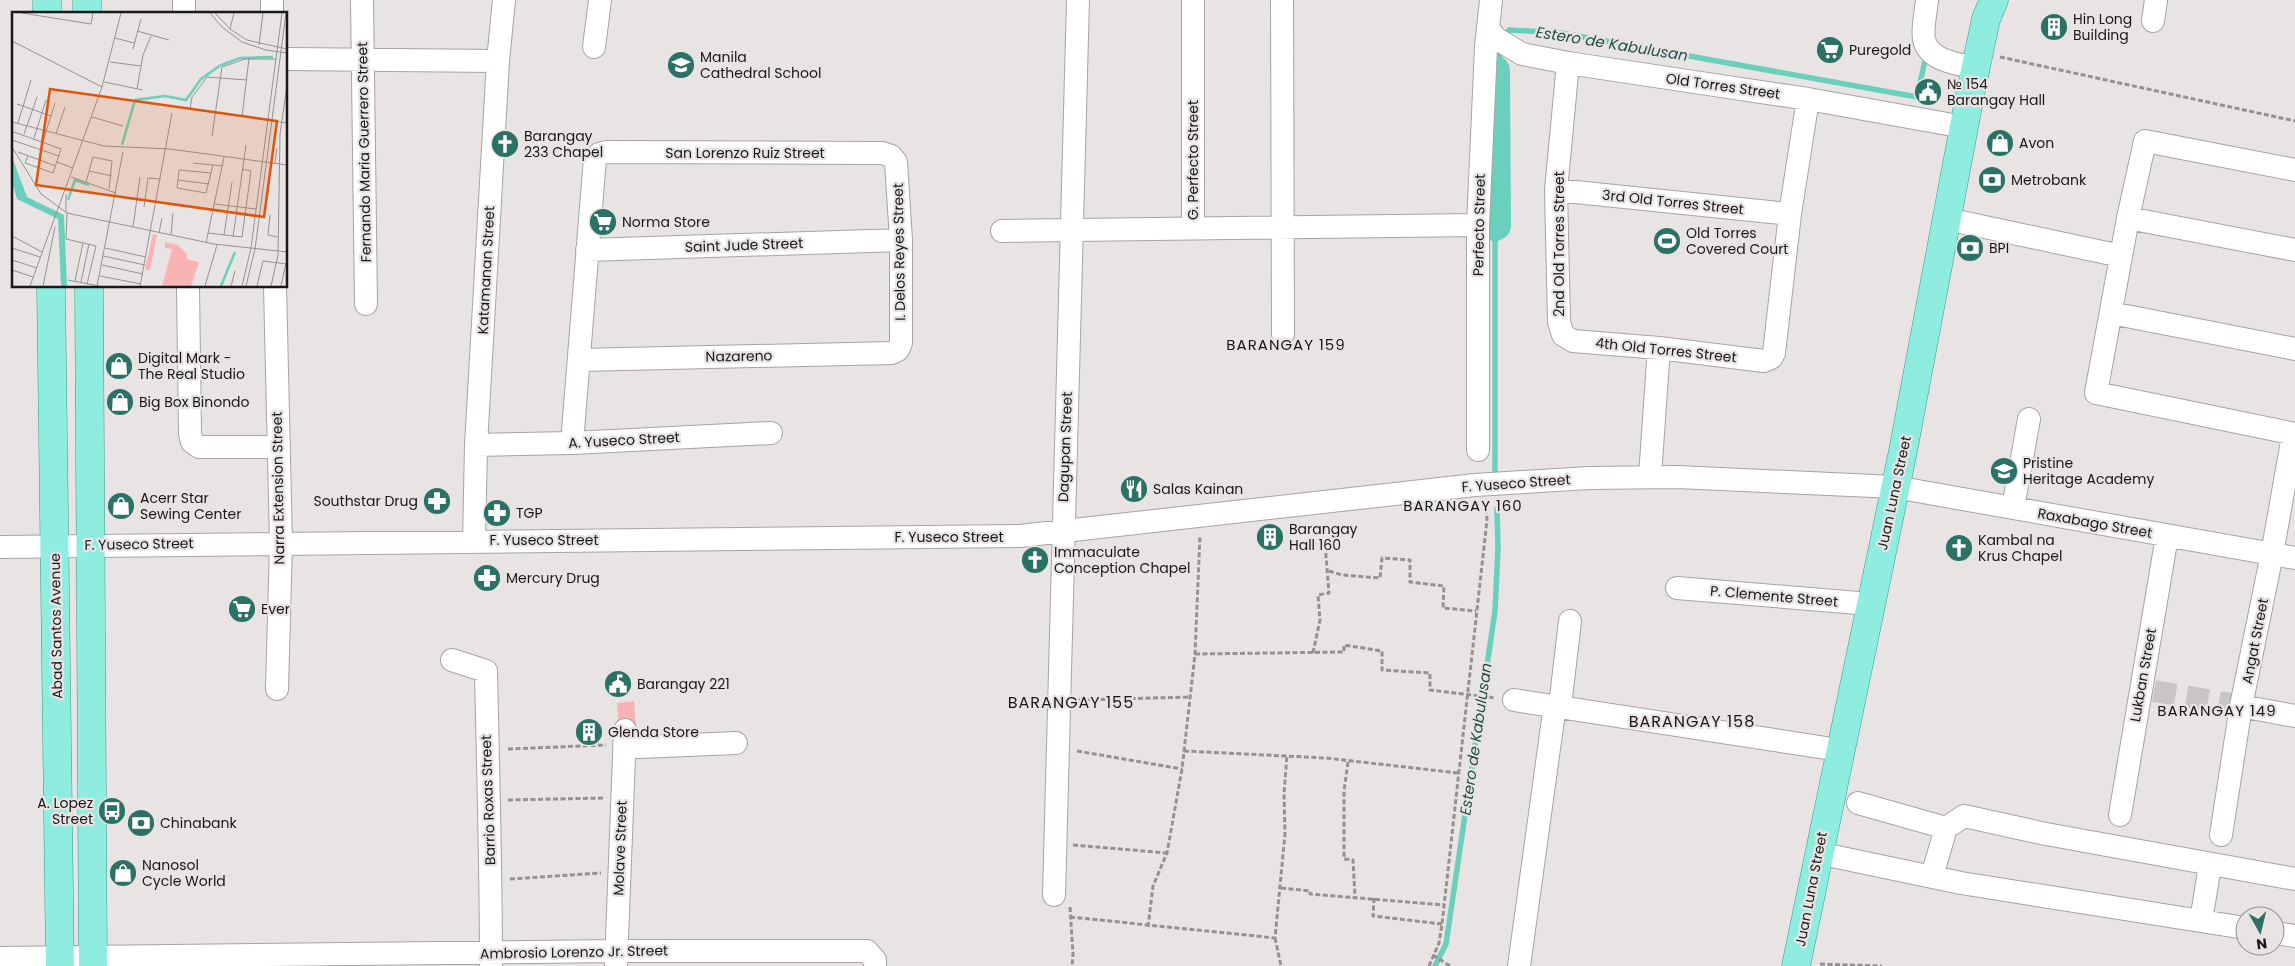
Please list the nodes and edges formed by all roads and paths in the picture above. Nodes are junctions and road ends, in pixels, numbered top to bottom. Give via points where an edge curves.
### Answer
1 (362, 0) edge
2 (504, 0) edge
3 (600, 0) edge
4 (1078, 0) edge
5 (1193, 0) edge
6 (1282, 0) edge
7 (1490, 0) edge
8 (1927, 0) edge
9 (1989, 6) edge
10 (1493, 35) junction
11 (594, 48) dead end
12 (288, 59) edge
13 (363, 60) junction
14 (498, 61) junction
15 (1977, 61) junction
16 (1568, 63) junction
17 (1808, 99) junction
18 (2295, 121) edge
19 (1964, 127) junction
20 (891, 156) joint
21 (2295, 170) edge
22 (1556, 190) junction
23 (1790, 214) junction
24 (2128, 218) junction
25 (1947, 219) junction
26 (1478, 224) junction
27 (1284, 226) junction
28 (1194, 227) junction
29 (1072, 230) junction
30 (1002, 231) dead end
31 (901, 240) junction
32 (587, 250) junction
33 (2295, 250) edge
34 (2121, 256) junction
35 (51, 288) edge
36 (89, 288) edge
37 (188, 288) edge
38 (275, 288) edge
39 (366, 304) dead end
40 (2111, 313) junction
41 (1283, 334) dead end
42 (1563, 335) joint
43 (1659, 348) junction
44 (2295, 348) edge
45 (898, 350) joint
46 (580, 360) junction
47 (2028, 419) dead end
48 (771, 434) dead end
49 (2293, 440) edge
50 (572, 443) junction
51 (476, 445) junction
52 (278, 447) junction
53 (1478, 450) dead end
54 (1650, 476) junction
55 (1895, 487) junction
56 (2013, 508) junction
57 (1487, 520) dead end
58 (1063, 531) junction
59 (2167, 536) junction
60 (474, 541) junction
61 (281, 543) junction
62 (1325, 544) dead end
63 (90, 545) junction
64 (55, 546) junction
65 (0, 547) edge
66 (1200, 549) dead end
67 (2272, 554) junction
68 (2295, 558) edge
69 (1329, 571) junction
70 (1677, 588) dead end
71 (1870, 604) junction
72 (1476, 612) junction
73 (1570, 621) dead end
74 (1313, 653) junction
75 (1195, 654) junction
76 (452, 660) dead end
77 (277, 689) dead end
78 (1468, 694) junction
79 (1190, 697) junction
80 (1490, 697) dead end
81 (1059, 700) junction
82 (1514, 700) dead end
83 (1558, 705) junction
84 (2242, 706) junction
85 (2295, 716) edge
86 (625, 738) junction
87 (736, 743) dead end
88 (1058, 748) junction
89 (487, 750) junction
90 (1839, 750) junction
91 (1184, 751) junction
92 (1287, 755) junction
93 (1348, 762) junction
94 (1182, 769) junction
95 (1458, 773) junction
96 (622, 798) junction
97 (488, 801) junction
98 (1858, 803) dead end
99 (2120, 814) dead end
100 (1946, 828) junction
101 (2221, 835) dead end
102 (1055, 843) junction
103 (1168, 853) junction
104 (1818, 853) junction
105 (2210, 865) junction
106 (619, 872) junction
107 (1932, 876) junction
108 (490, 879) junction
109 (2295, 879) edge
110 (1281, 888) junction
111 (1054, 894) joint
112 (1356, 897) junction
113 (1374, 898) junction
114 (1444, 905) junction
115 (1070, 917) junction
116 (2201, 921) junction
117 (1442, 924) junction
118 (1148, 926) junction
119 (2235, 926) edge
120 (1275, 938) junction
121 (1434, 955) junction
122 (0, 958) edge
123 (616, 958) edge
124 (754, 959) edge
125 (491, 960) edge
126 (355, 961) edge
127 (93, 962) edge
128 (60, 963) edge
129 (875, 963) edge
130 (1807, 965) edge
131 (1072, 966) edge
132 (1281, 966) edge
133 (1429, 966) edge
134 (1450, 966) edge
135 (1519, 966) edge
136 (1882, 966) edge

1 - 13 street, Fernando Maria Guerrero Street
2 - 14 street, Katamanan Street
3 - 11 street
4 - 29 street, Dagupan Street
5 - 28 street, G. Perfecto Street
6 - 27 street
7 - 10 street, Perfecto Street
8 - 15 street via 1926,44 1935,56 1945,60
9 - 15 main road, Juan Luna Street
10 - 16 street, Old Torres Street via 1522,54
10 - 26 street, Perfecto Street via 1486,47
12 - 13 street
13 - 14 street
13 - 39 street, Fernando Maria Guerrero Street
14 - 51 street, Katamanan Street
15 - 18 path
15 - 19 main road, Juan Luna Street
16 - 17 street, Old Torres Street
16 - 22 street, 2nd Old Torres Street
17 - 19 street, Old Torres Street
17 - 23 street
19 - 25 main road, Juan Luna Street
20 - 31 street, I. Delos Reyes Street via 896,162
20 - 32 street, San Lorenzo Ruiz Street via 882,153 599,154 595,158
21 - 24 street via 2145,142
22 - 23 street, 3rd Old Torres Street
22 - 42 street, 2nd Old Torres Street via 1559,322
23 - 43 street, 4th Old Torres Street via 1771,358 1764,360
24 - 33 street
24 - 34 street
25 - 34 street
25 - 55 main road, Juan Luna Street
26 - 27 street
26 - 53 street, Perfecto Street
27 - 28 street
27 - 41 street
28 - 29 street, G. Perfecto Street
29 - 30 street, G. Perfecto Street
29 - 58 street, Dagupan Street
31 - 32 street, Saint Jude Street
31 - 45 street, I. Delos Reyes Street
32 - 46 street
34 - 40 street
35 - 64 main road, Abad Santos Avenue
36 - 63 main road
37 - 52 street via 192,442 200,448
38 - 52 street, Narra Extension Street
40 - 44 street
40 - 49 street via 2096,393
42 - 43 street, 4th Old Torres Street via 1573,341
43 - 54 street
45 - 46 street, Nazareno via 892,353
46 - 50 street
47 - 56 street
48 - 50 street, A. Yuseco Street
49 - 67 street, Angat Street
50 - 51 street, A. Yuseco Street
51 - 60 street, Katamanan Street
52 - 61 street, Narra Extension Street
54 - 55 street, F. Yuseco Street
54 - 58 street, F. Yuseco Street via 1475,485
55 - 56 street, Raxabago Street
55 - 71 main road, Juan Luna Street
56 - 59 street, Raxabago Street
57 - 72 path
58 - 60 street, F. Yuseco Street via 1020,536
58 - 81 street, Dagupan Street
59 - 67 street, Raxabago Street
59 - 99 street, Lukban Street via 2147,689
60 - 61 street, F. Yuseco Street
61 - 63 street, F. Yuseco Street
61 - 77 street, Narra Extension Street
62 - 69 path
63 - 64 street, F. Yuseco Street
63 - 127 main road
64 - 65 street, F. Yuseco Street
64 - 128 main road, Abad Santos Avenue
66 - 75 path
67 - 68 street, Raxabago Street
67 - 84 street, Angat Street
69 - 72 path via 1380,578 1382,558 1410,560 1410,582 1444,586 1442,608
69 - 74 path via 1329,592 1318,595 1320,620
70 - 71 street, P. Clemente Street
71 - 90 main road, Juan Luna Street
72 - 78 path
73 - 83 street
74 - 75 path
74 - 78 path via 1344,652 1344,645 1382,651 1382,670 1430,673 1430,690
75 - 79 path
76 - 89 street, Barrio Roxas Street via 486,671
78 - 80 path
78 - 95 path
79 - 81 path
79 - 91 path
81 - 88 street, Dagupan Street
82 - 83 street
83 - 90 street
83 - 135 street
84 - 85 street
84 - 101 street, Angat Street
86 - 87 street via 640,747
86 - 89 path via 582,745
86 - 96 street, Molave Street
88 - 94 path
88 - 102 street, Dagupan Street
89 - 97 street, Barrio Roxas Street
90 - 104 main road, Juan Luna Street
91 - 92 path
91 - 94 path
92 - 93 path
92 - 110 path
93 - 95 path
93 - 112 path via 1344,791 1344,860 1353,860
94 - 103 path
95 - 114 path
96 - 97 path
96 - 106 street, Molave Street
97 - 108 street, Barrio Roxas Street
98 - 100 street
100 - 105 street via 1964,816
100 - 107 street
102 - 103 path
102 - 111 street, Dagupan Street
103 - 118 path via 1153,886
104 - 107 street
104 - 130 main road, Juan Luna Street
105 - 109 street
105 - 116 street
106 - 108 path
106 - 123 street, Molave Street
107 - 116 street
108 - 125 street, Barrio Roxas Street
110 - 112 path via 1310,891 1310,894
110 - 120 path
111 - 115 path via 1069,896
112 - 113 path
113 - 114 path
113 - 117 path via 1373,916
114 - 117 path
115 - 118 path
115 - 131 path
116 - 119 street
117 - 121 path
118 - 120 path
120 - 132 path
121 - 133 path
121 - 134 path
122 - 128 street, Ambrosio Lorenzo Jr. Street
123 - 124 street, Ambrosio Lorenzo Jr. Street
123 - 125 street, Ambrosio Lorenzo Jr. Street
124 - 129 street, Ambrosio Lorenzo Jr. Street via 867,951
125 - 126 street, Ambrosio Lorenzo Jr. Street
126 - 127 street, Ambrosio Lorenzo Jr. Street
127 - 128 street, Ambrosio Lorenzo Jr. Street
130 - 136 path

